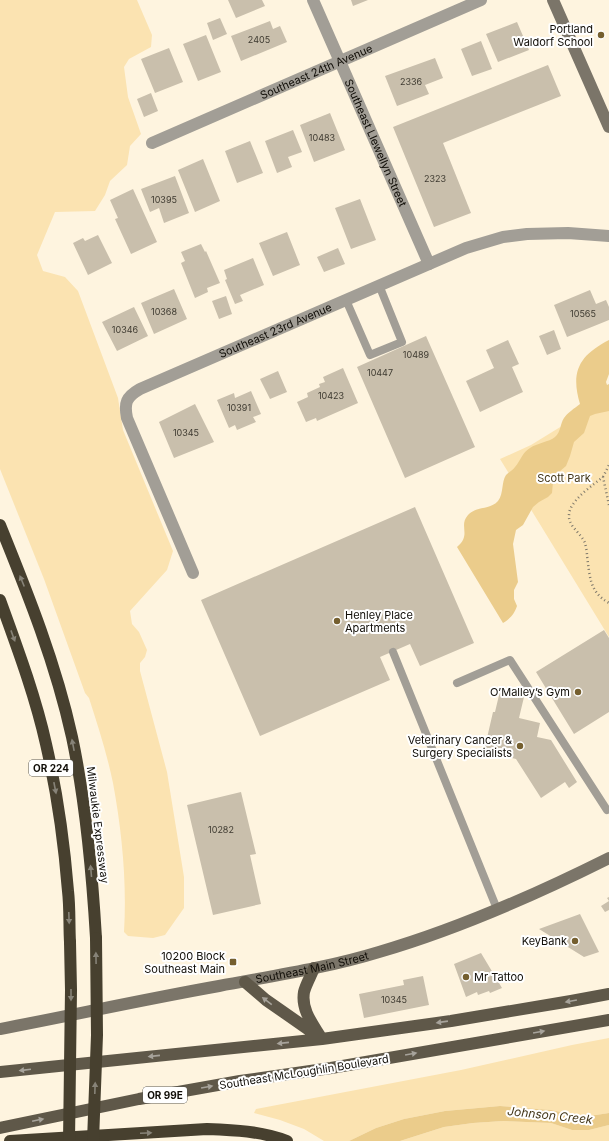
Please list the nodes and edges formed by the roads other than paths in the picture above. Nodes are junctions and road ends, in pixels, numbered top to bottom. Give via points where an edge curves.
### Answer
1 (313, 0) edge
2 (481, 0) edge
3 (553, 0) edge
4 (340, 62) junction
5 (609, 127) edge
6 (152, 143) dead end
7 (609, 236) edge
8 (429, 264) junction
9 (379, 285) junction
10 (346, 300) junction
11 (0, 525) edge
12 (193, 573) dead end
13 (0, 600) edge
14 (393, 652) dead end
15 (457, 683) dead end
16 (607, 810) dead end
17 (609, 858) edge
18 (497, 909) junction
19 (314, 968) junction
20 (245, 982) junction
21 (609, 994) edge
22 (609, 1020) edge
23 (0, 1029) edge
24 (322, 1039) junction
25 (0, 1072) edge
26 (0, 1128) edge
27 (10, 1141) edge
28 (69, 1141) edge
29 (93, 1141) edge
30 (287, 1141) edge

1 - 4 street, Southeast Llewellyn Street
2 - 4 street, Southeast 24th Avenue
3 - 5 street
4 - 6 street, Southeast 24th Avenue
4 - 8 street, Southeast Llewellyn Street
7 - 8 street, Southeast 23rd Avenue via 561,233 503,237 466,248
8 - 9 street, Southeast 23rd Avenue
9 - 10 street, Southeast 23rd Avenue
9 - 10 lane via 402,342 370,355
10 - 12 street, Southeast 23rd Avenue via 133,392 128,398 127,418
29 -> 11 highway, Milwaukie Expressway / OR 224, bridge via 97,1035 96,938 89,838 82,787 59,686 26,589
13 -> 28 highway, OR 224, bridge via 33,695 46,743 63,842 70,942
14 - 18 lane
15 - 16 lane via 510,660
17 - 18 street, Southeast Main Street
18 - 19 street, Southeast Main Street via 393,948
19 - 20 street, Southeast Main Street
19 - 24 main road via 304,991 304,1002 306,1012
20 - 23 street, Southeast Main Street
24 -> 20 main road
21 -> 24 main road via 458,1020
26 -> 22 main road, Southeast McLoughlin Boulevard / OR 99E via 240,1081 331,1068
24 -> 25 main road
27 -> 30 highway via 207,1129 251,1132

